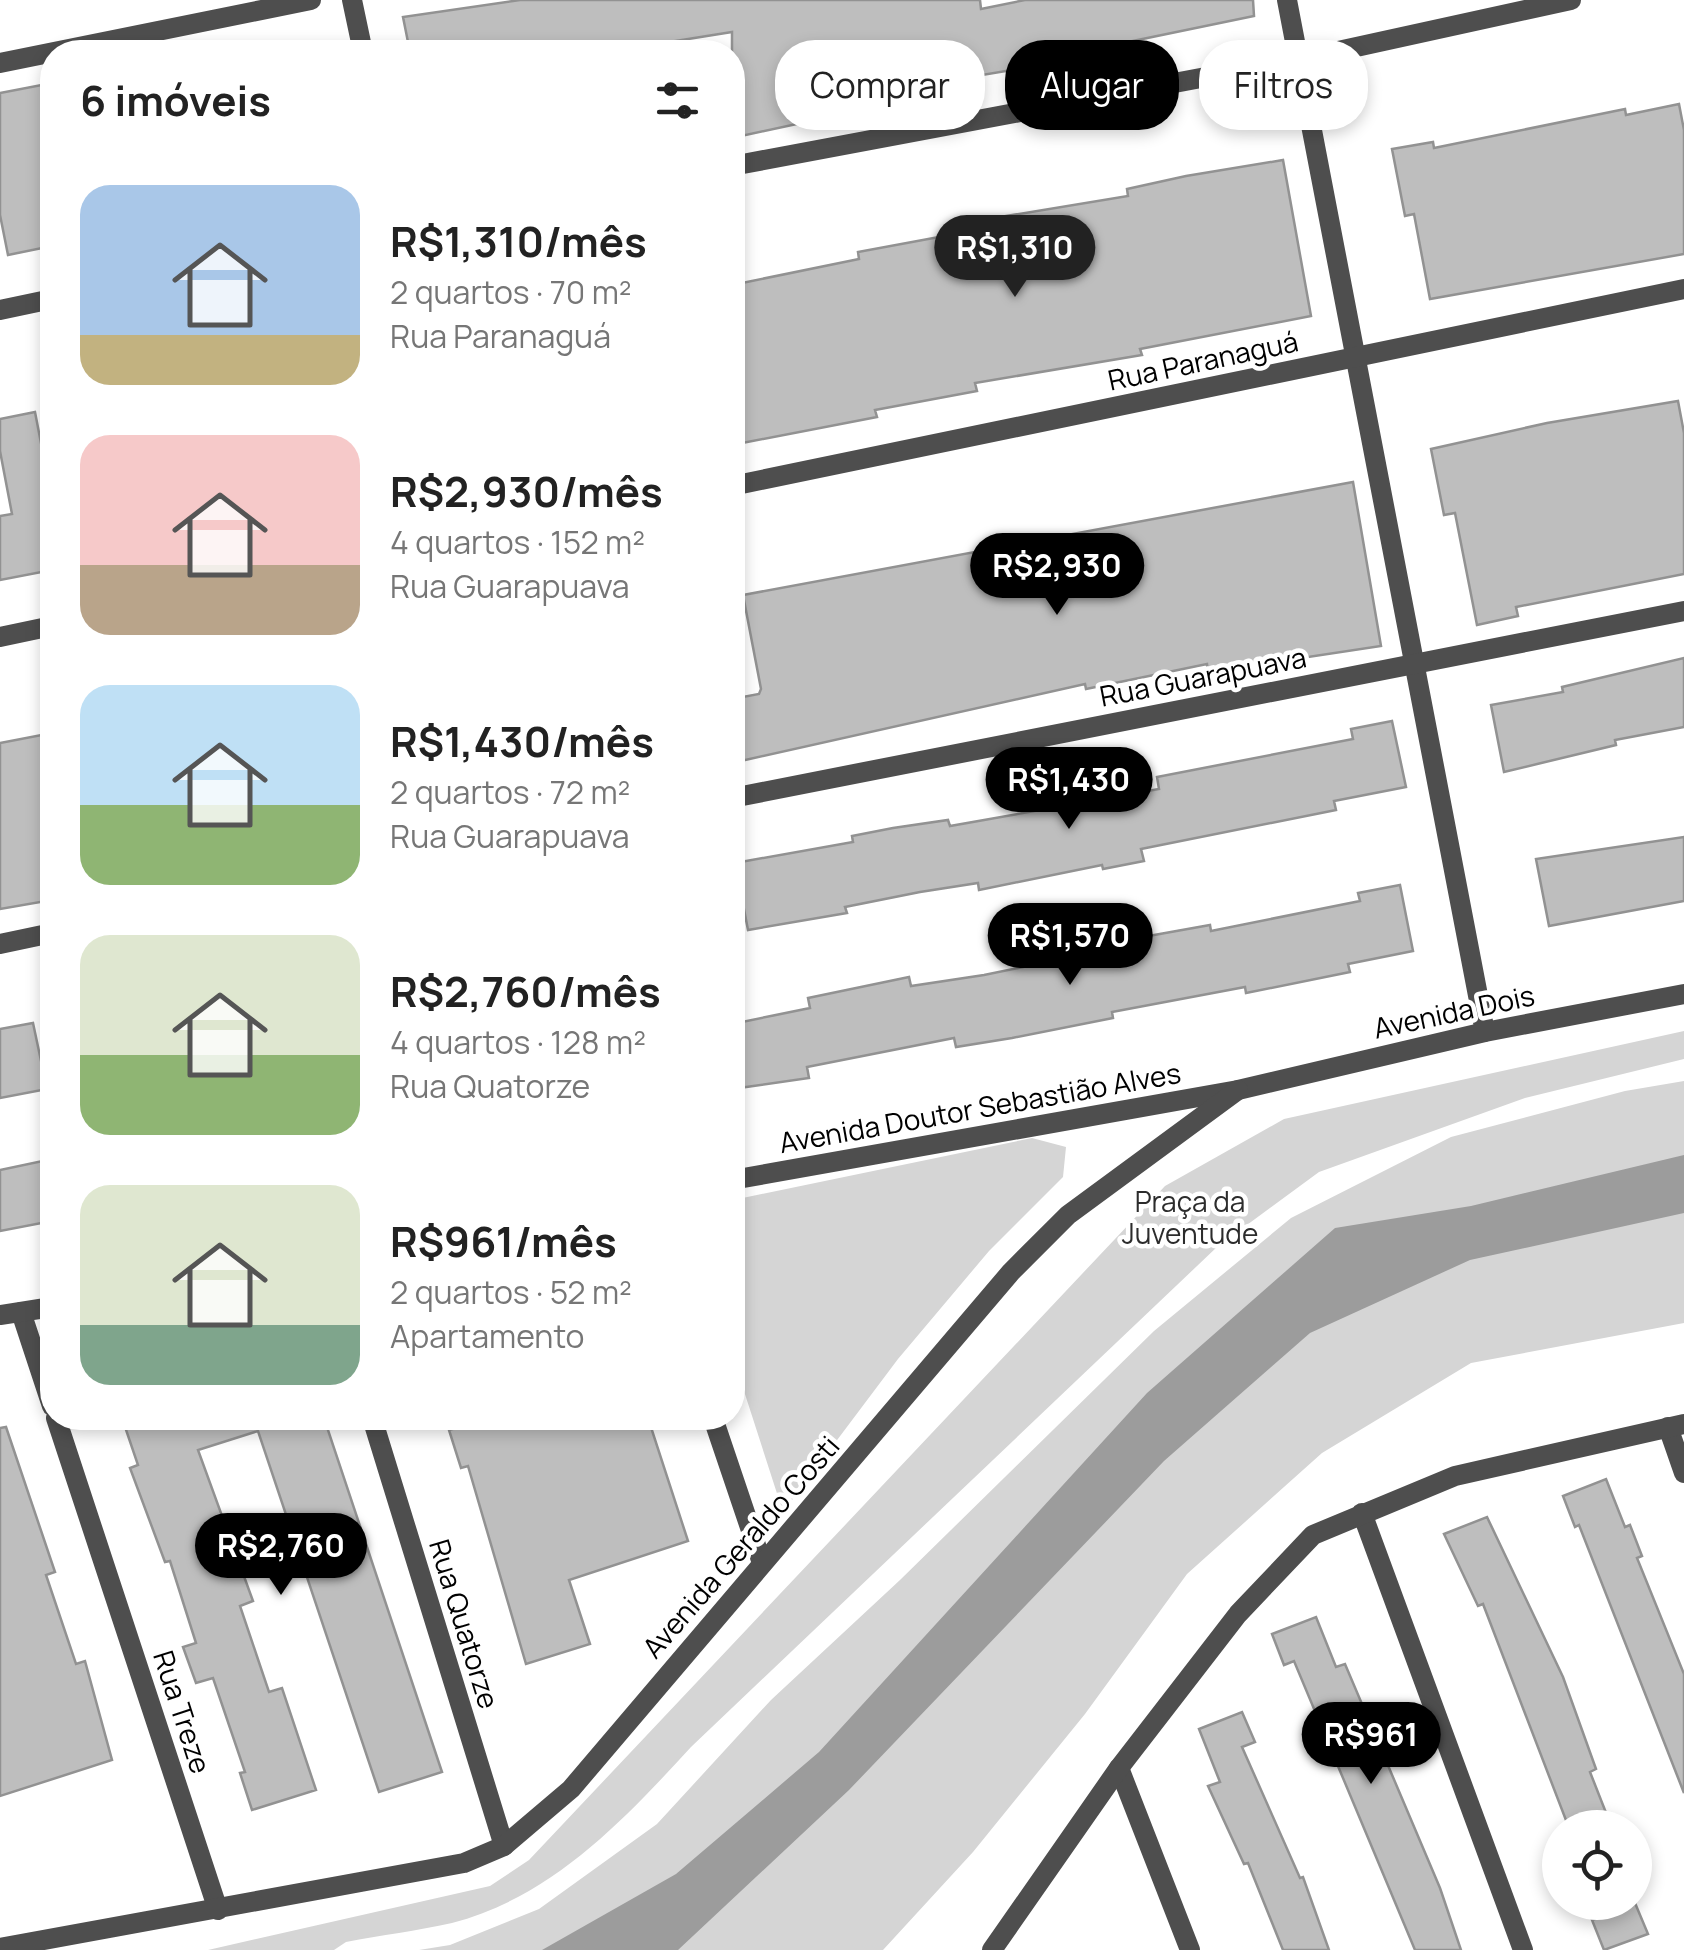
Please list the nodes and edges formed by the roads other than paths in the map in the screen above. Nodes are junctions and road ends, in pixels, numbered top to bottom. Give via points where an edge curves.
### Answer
1 (311, 0) edge
2 (352, 0) edge
3 (1287, 0) edge
4 (1571, 0) edge
5 (110, 40) edge
6 (360, 40) edge
7 (1294, 40) edge
8 (1368, 44) edge
9 (40, 54) edge
10 (0, 62) edge
11 (1199, 78) edge
12 (1311, 130) edge
13 (745, 164) edge
14 (1684, 289) edge
15 (40, 302) edge
16 (0, 310) edge
17 (1356, 358) junction
18 (745, 483) edge
19 (1684, 611) edge
20 (40, 629) edge
21 (0, 637) edge
22 (1416, 662) junction
23 (745, 795) edge
24 (40, 936) edge
25 (0, 944) edge
26 (1684, 994) edge
27 (1485, 1032) junction
28 (1238, 1090) junction
29 (745, 1178) edge
30 (40, 1309) edge
31 (11, 1314) edge
32 (40, 1379) edge
33 (1676, 1426) edge
34 (60, 1430) edge
35 (376, 1430) edge
36 (717, 1430) edge
37 (1684, 1473) edge
38 (1362, 1512) junction
39 (762, 1563) junction
40 (1119, 1768) junction
41 (504, 1846) junction
42 (218, 1910) junction
43 (0, 1948) edge
44 (992, 1950) edge
45 (1190, 1950) edge
46 (1524, 1950) edge

1 - 5 street
2 - 6 street
3 - 7 street
4 - 8 street
9 - 10 street
11 - 13 street
12 - 17 street
14 - 17 street, Rua Paranaguá
15 - 16 street
17 - 18 street, Rua Paranaguá
17 - 22 street
19 - 22 street, Rua Guarapuava
20 - 21 street
22 - 23 street, Rua Guarapuava
22 - 27 street
24 - 25 street
26 - 27 street, Avenida Dois
27 - 28 street, Avenida Dois
28 - 29 street, Avenida Doutor Sebastião Alves
28 - 39 street, Avenida Geraldo Costi via 1068,1215 1022,1260
30 - 31 street
31 - 32 street
33 - 37 street
33 - 38 street via 1455,1476
34 - 42 street, Rua Treze
35 - 41 street, Rua Quatorze
36 - 39 street
38 - 40 street via 1314,1535 1263,1585
38 - 46 street
39 - 41 street, Avenida Geraldo Costi via 571,1789
40 - 44 street
40 - 45 street
41 - 42 street, Avenida Geraldo Costi via 464,1863
42 - 43 street, Avenida Geraldo Costi

